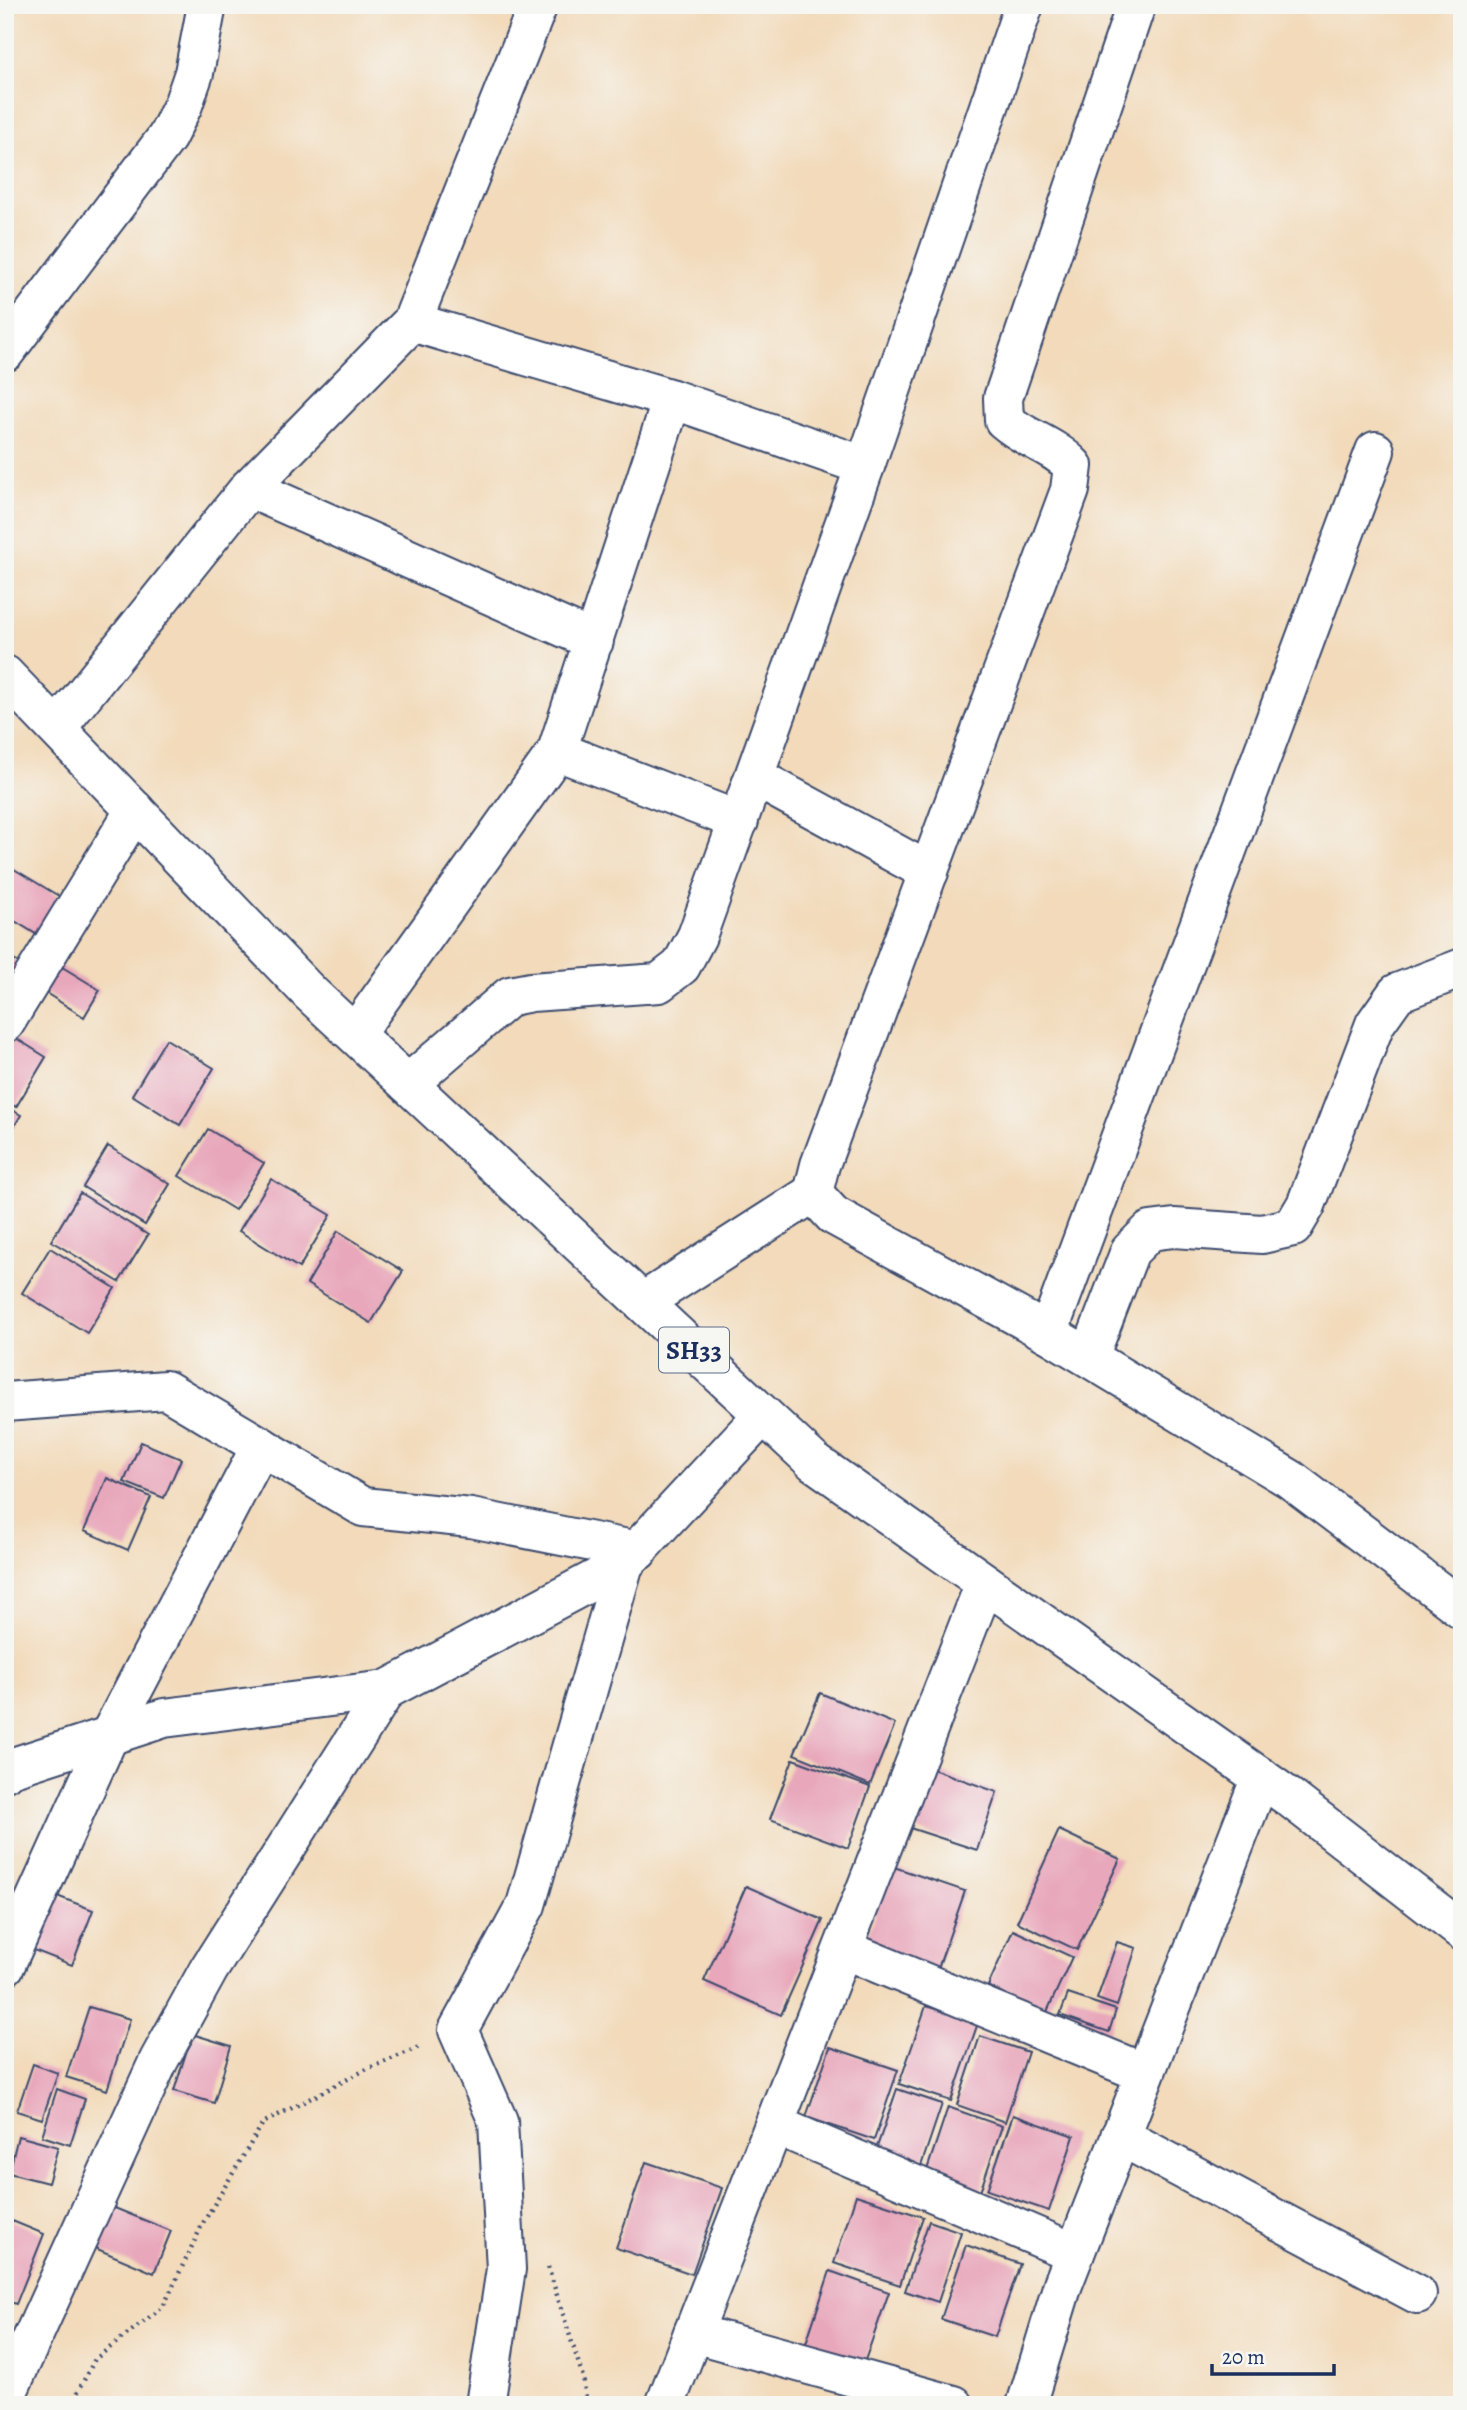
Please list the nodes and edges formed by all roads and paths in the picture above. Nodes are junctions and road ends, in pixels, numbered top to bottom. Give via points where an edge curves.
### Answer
1 (207, 5) edge
2 (538, 5) edge
3 (1024, 5) edge
4 (1136, 5) edge
5 (412, 322) junction
6 (5, 352) edge
7 (671, 399) junction
8 (1375, 451) dead end
9 (865, 466) junction
10 (249, 488) junction
11 (594, 641) junction
12 (5, 675) edge
13 (57, 728) junction
14 (557, 751) junction
15 (755, 777) junction
16 (135, 810) junction
17 (739, 821) junction
18 (929, 872) junction
19 (1462, 968) edge
20 (5, 1023) edge
21 (355, 1034) junction
22 (408, 1084) junction
23 (813, 1193) junction
24 (643, 1302) junction
25 (1048, 1333) junction
26 (1089, 1357) junction
27 (5, 1402) edge
28 (763, 1415) junction
29 (261, 1446) junction
30 (631, 1558) junction
31 (985, 1583) junction
32 (1462, 1609) edge
33 (386, 1690) junction
34 (109, 1736) junction
35 (5, 1772) edge
36 (1261, 1777) junction
37 (1462, 1931) edge
38 (843, 1949) junction
39 (5, 1966) edge
40 (458, 2030) junction
41 (1144, 2073) junction
42 (775, 2125) junction
43 (1120, 2136) junction
44 (1075, 2253) junction
45 (506, 2269) junction
46 (1417, 2294) dead end
47 (694, 2333) junction
48 (5, 2398) edge
49 (71, 2405) edge
50 (485, 2405) edge
51 (587, 2405) edge
52 (666, 2405) edge
53 (954, 2405) edge
54 (1026, 2405) edge

1 - 6 street via 194,74 167,137
2 - 5 street
3 - 9 street
4 - 18 street via 1003,398 1003,420 1018,433 1061,453 1073,466 1070,490
5 - 7 street
5 - 10 street
7 - 9 street
7 - 11 street
8 - 25 street
9 - 15 street
10 - 11 street
10 - 13 street
11 - 14 street
12 - 13 street, SH33
13 - 16 street, SH33
14 - 17 street
14 - 21 street
15 - 17 street
15 - 18 street
16 - 20 street
16 - 21 street, SH33
17 - 22 street via 697,936 681,966 659,983 509,996
18 - 23 street
19 - 26 street via 1397,993 1374,1024 1306,1205 1293,1227 1262,1234 1174,1228 1150,1231 1130,1251
21 - 22 street, SH33
22 - 24 street, SH33
23 - 24 street
23 - 25 street via 833,1215
24 - 28 street, SH33
25 - 26 street
26 - 32 street via 1290,1479
27 - 29 street via 166,1390
28 - 30 street
28 - 31 street, SH33 via 814,1462
29 - 30 street via 363,1507 471,1518
29 - 34 street
30 - 33 street
30 - 40 street via 526,1905
31 - 36 street, SH33
31 - 38 street
33 - 34 street via 164,1718
33 - 48 street via 186,2009
34 - 35 street
34 - 39 street
36 - 37 street, SH33
36 - 41 street
38 - 41 street
38 - 42 street
40 - 45 street via 498,2121
40 - 49 path via 263,2123 203,2223 163,2306 95,2359
41 - 43 street
42 - 44 street
42 - 47 street
43 - 44 street
43 - 46 street
44 - 54 street
45 - 50 street
45 - 51 path via 547,2262 583,2377
47 - 52 street
47 - 53 street

